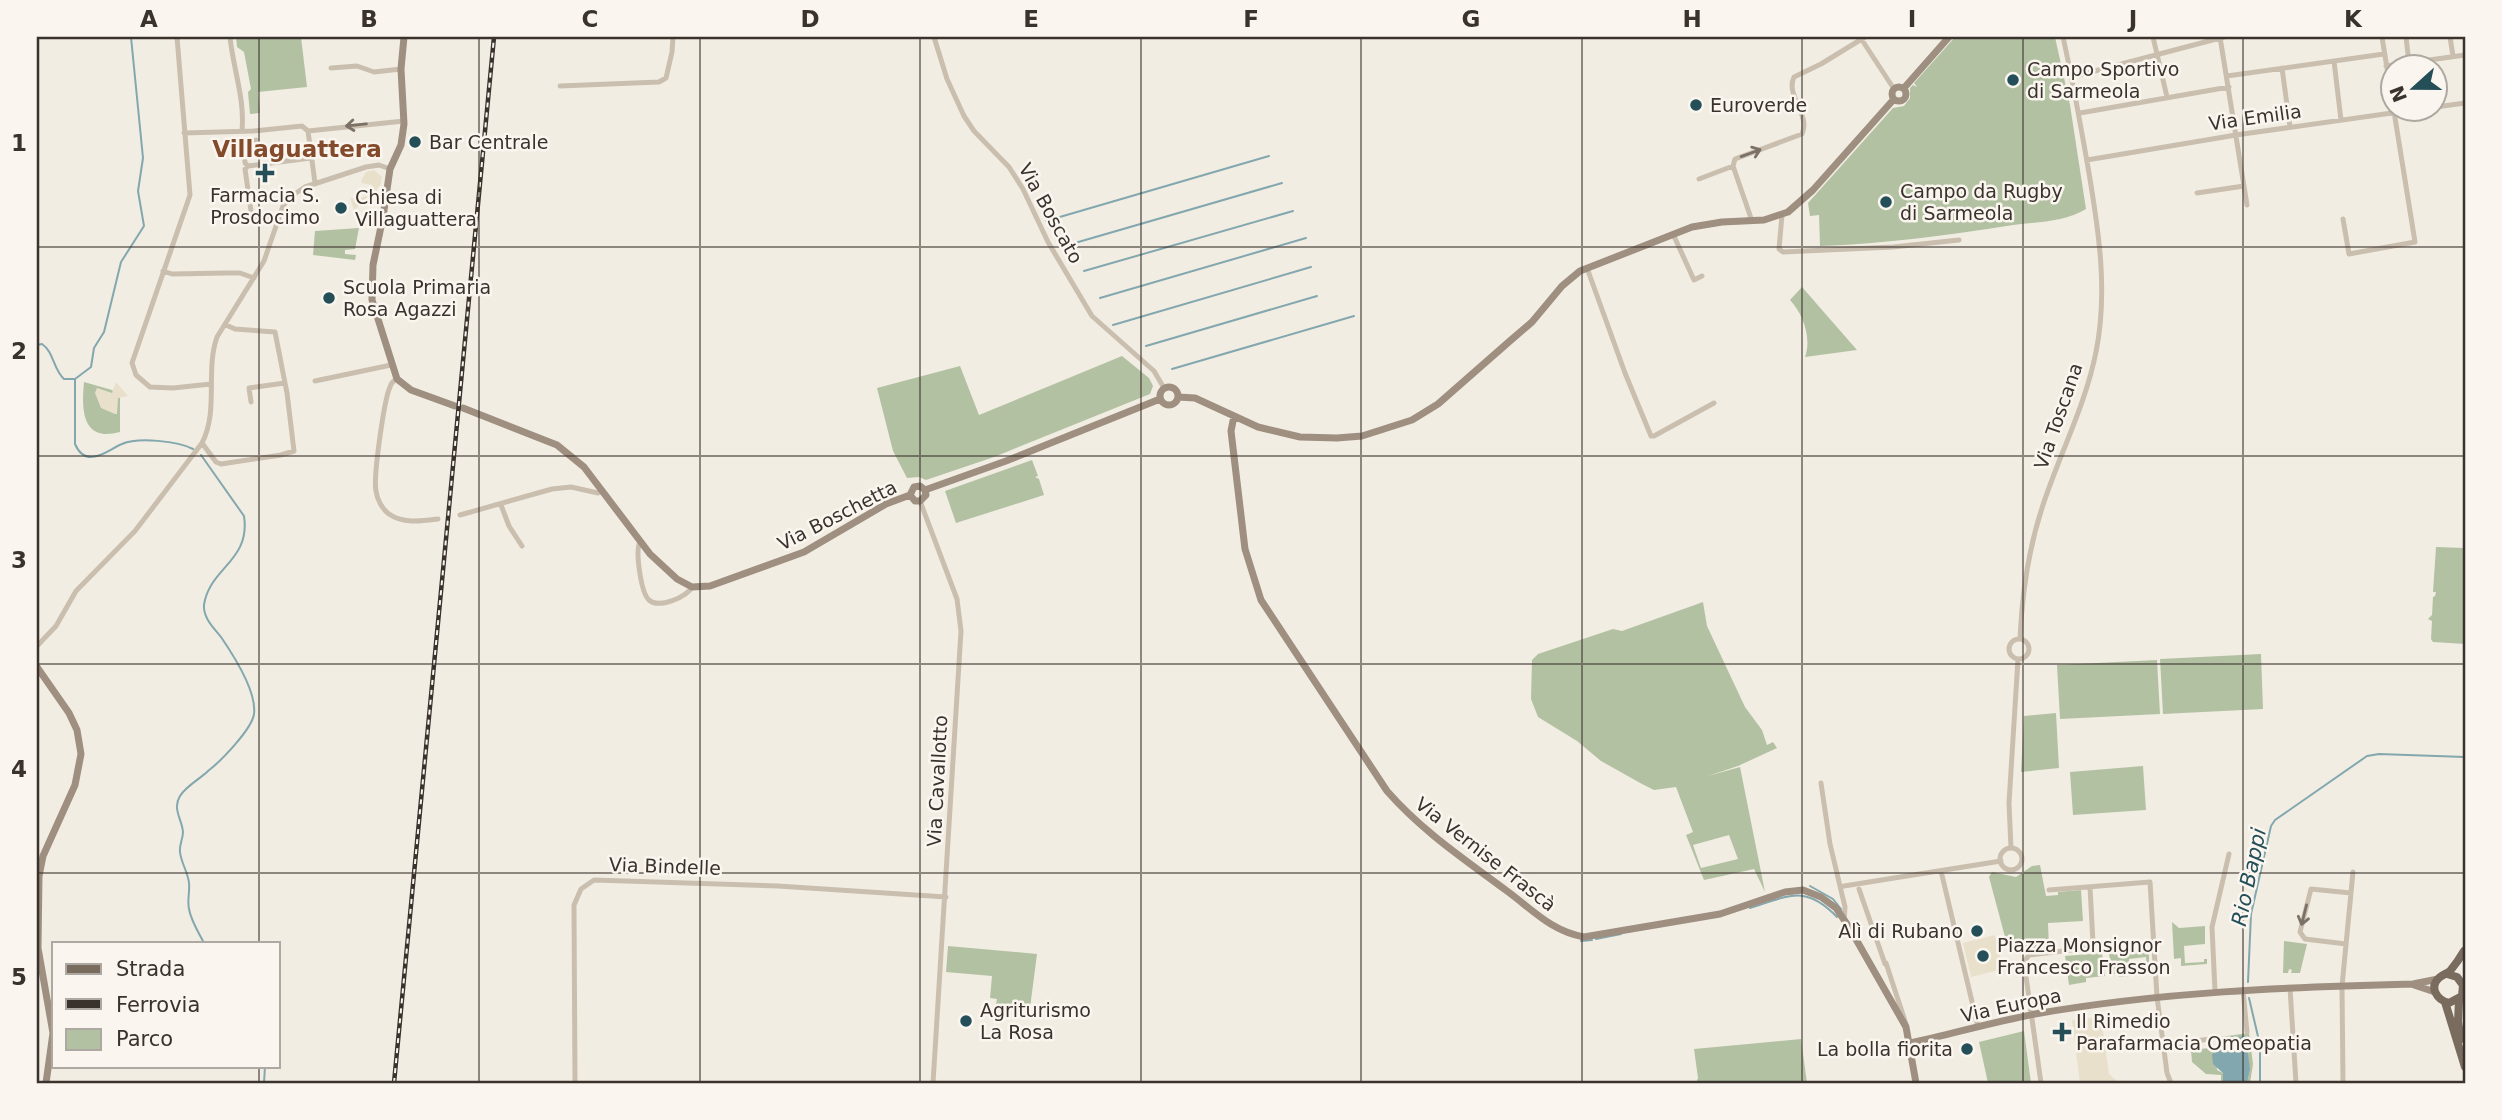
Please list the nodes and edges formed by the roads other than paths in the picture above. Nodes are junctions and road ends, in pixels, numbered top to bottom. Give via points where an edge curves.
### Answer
1 (177, 37) edge
2 (230, 37) edge
3 (404, 37) edge
4 (673, 37) edge
5 (934, 37) edge
6 (1949, 37) edge
7 (2063, 37) edge
8 (2153, 37) edge
9 (2222, 37) edge
10 (2450, 37) edge
11 (1862, 38) edge
12 (2380, 55) edge
13 (2465, 55) edge
14 (2158, 56) junction
15 (2450, 57) edge
16 (2453, 57) junction
17 (2334, 61) junction
18 (331, 68) dead end
19 (2282, 68) junction
20 (401, 69) junction
21 (2227, 76) junction
22 (2072, 78) junction
23 (561, 86) dead end
24 (2229, 87) junction
25 (1903, 88) junction
26 (1894, 89) junction
27 (2167, 97) junction
28 (1894, 99) junction
29 (2080, 113) junction
30 (2380, 115) edge
31 (2341, 120) junction
32 (404, 121) junction
33 (2394, 122) edge
34 (2290, 127) junction
35 (242, 130) junction
36 (308, 131) junction
37 (184, 133) junction
38 (2236, 135) junction
39 (256, 140) dead end
40 (311, 158) junction
41 (2087, 160) junction
42 (248, 166) junction
43 (1733, 166) junction
44 (390, 169) junction
45 (1699, 179) dead end
46 (315, 183) junction
47 (2244, 186) junction
48 (2197, 193) dead end
49 (2247, 205) dead end
50 (1782, 215) junction
51 (252, 218) junction
52 (279, 218) junction
53 (2343, 219) dead end
54 (240, 220) dead end
55 (1752, 221) junction
56 (1673, 234) junction
57 (1959, 240) dead end
58 (1587, 268) junction
59 (163, 271) junction
60 (1702, 276) dead end
61 (254, 278) junction
62 (226, 325) junction
63 (391, 365) junction
64 (397, 379) junction
65 (315, 381) dead end
66 (285, 383) junction
67 (211, 384) junction
68 (1164, 388) junction
69 (1178, 397) junction
70 (1160, 399) junction
71 (251, 402) dead end
72 (1714, 403) dead end
73 (1234, 416) junction
74 (202, 443) junction
75 (925, 490) junction
76 (601, 491) junction
77 (910, 495) junction
78 (920, 501) junction
79 (501, 505) junction
80 (460, 515) dead end
81 (438, 519) dead end
82 (640, 542) junction
83 (522, 546) dead end
84 (692, 587) junction
85 (2020, 639) junction
86 (37, 646) edge
87 (2018, 659) junction
88 (37, 667) edge
89 (1821, 783) dead end
90 (2011, 848) junction
91 (2229, 854) dead end
92 (2001, 861) junction
93 (38, 865) edge
94 (1941, 871) junction
95 (2353, 872) dead end
96 (1844, 886) dead end
97 (2090, 887) junction
98 (1859, 889) dead end
99 (2049, 890) dead end
100 (2351, 893) junction
101 (946, 897) junction
102 (1844, 921) junction
103 (2346, 944) junction
104 (2465, 949) edge
105 (2443, 976) junction
106 (2413, 984) junction
107 (2342, 986) junction
108 (2290, 988) junction
109 (2247, 990) junction
110 (2463, 990) edge
111 (2216, 991) junction
112 (2435, 992) junction
113 (2157, 997) junction
114 (2445, 1002) junction
115 (2032, 1015) junction
116 (52, 1027) edge
117 (1906, 1027) junction
118 (1978, 1027) junction
119 (2247, 1032) dead end
120 (2211, 1039) dead end
121 (1910, 1043) junction
122 (2163, 1049) junction
123 (52, 1052) edge
124 (2462, 1056) junction
125 (2465, 1067) edge
126 (46, 1083) edge
127 (575, 1083) edge
128 (933, 1083) edge
129 (1916, 1083) edge
130 (2041, 1083) edge
131 (2171, 1083) edge
132 (2296, 1083) edge
133 (2343, 1083) edge

1 - 37 street
2 - 35 street via 243,107
3 - 20 street
4 - 23 street via 666,78 659,82
5 - 68 street, Via Boscato via 964,116 1009,167 1092,316 1154,371
6 - 25 street
7 - 22 street, Via Toscana
8 - 14 street
9 - 14 street
9 - 21 street
10 - 16 street
11 - 26 street
43 -> 11 street via 1735,159 1802,134 1805,125 1791,85 1794,77
12 - 17 street
13 - 16 street
14 - 22 street
14 - 27 street
15 - 16 street
17 - 19 street
17 - 31 street
18 - 20 street
19 - 21 street
19 - 34 street
20 - 32 street
21 - 24 street
22 - 29 street, Via Toscana
24 - 27 street
24 - 38 street
25 - 26 street
25 - 28 street via 1904,100
26 - 28 street
27 - 29 street
28 - 50 street via 1813,190
29 - 41 street, Via Toscana
30 - 31 street, Via Emilia
31 - 34 street, Via Emilia
32 -> 36 street
32 - 44 street via 401,145
33 - 53 street via 2415,242 2349,254
34 - 38 street, Via Emilia
35 - 36 street via 302,126
35 - 37 street
36 - 40 street
37 - 59 street via 190,195
38 - 41 street, Via Emilia
38 - 47 street
39 - 42 street via 244,149
40 - 42 street
40 - 46 street
41 - 85 street, Via Toscana via 2102,272 2096,353 2031,544
42 - 51 street
43 - 45 street
43 - 55 street
44 - 46 street via 366,167
44 - 63 street via 371,283 373,307
46 - 52 street via 296,191
47 - 48 street
47 - 49 street
50 - 55 street
50 - 57 street via 1778,242 1783,252
51 - 52 street
51 - 54 street
52 - 61 street
55 - 56 street via 1705,224
56 - 58 street
56 - 60 street via 1694,280
58 - 72 street via 1651,436
58 - 73 street via 1562,286 1532,322 1438,404 1412,420 1366,435 1318,439 1272,431
59 - 61 street via 240,273
59 - 67 street via 134,355 136,375 149,387
61 - 62 street
62 - 66 street via 275,332
62 - 67 street via 213,347
63 - 64 street
63 - 65 street
64 - 76 street via 411,390 557,445 584,467
64 - 81 street via 389,387 376,493 382,507 401,520
66 - 71 street via 249,388
66 - 74 street via 295,445 291,453 221,464
67 - 74 street
68 - 69 street via 1172,388
68 - 70 street
69 - 70 street via 1170,405
69 - 73 street via 1195,398
70 - 75 street
73 - 102 street, Via Vernise Frascà via 1231,431 1245,548 1261,600 1387,791 1439,842 1542,920 1584,937 1720,914 1803,890 1836,908
74 - 86 street via 135,531 76,591 56,626
75 - 77 street via 914,487
75 - 78 street
76 - 79 street via 552,489
76 - 82 street
77 - 78 street, Via Boschetta
77 - 84 street, Via Boschetta via 804,552 710,586
78 - 101 street, Via Cavallotto via 957,599 961,631
79 - 80 street
79 - 83 street
82 - 84 street via 667,570
82 - 84 street via 639,570 651,602 681,597
85 - 87 street, Via Toscana via 2029,648 2025,657
85 - 87 street, Via Toscana via 2011,643 2009,650
87 - 90 street, Via Toscana via 2009,803
88 - 93 street via 69,713 81,754 75,785
89 - 102 street, Via Vernise Frascà
90 - 92 street via 2003,852
90 - 92 street, Via Toscana via 2020,852 2021,864 2008,869
91 - 111 street via 2212,927
92 - 94 street
93 - 116 street via 38,948
94 - 96 street
94 - 118 street
95 - 100 street
97 - 99 street
97 - 113 street via 2150,882
97 - 115 street via 2093,943 2088,948 2026,958
98 - 117 street, Via Vernise Frascà
100 - 103 street
100 -> 103 street via 2311,889 2300,932 2305,939
101 - 127 street, Via Bindelle via 594,880 581,889 574,905
101 - 128 street, Via Cavallotto
102 - 117 street, Via Vernise Frascà
103 - 107 street
104 - 105 main road
104 - 110 main road via 2460,969
105 - 106 street, Via Europa
105 - 110 main road via 2452,974
105 - 112 main road
106 - 107 street, Via Europa
106 - 112 street, Via Europa
107 - 108 street, Via Europa
107 - 133 street
108 - 109 street, Via Europa
108 - 132 street
109 - 111 street, Via Europa
109 - 119 street
110 - 114 main road
110 - 124 main road via 2457,1014
111 - 113 street, Via Europa
112 - 114 main road
113 - 115 street, Via Europa
113 - 122 street
114 - 124 main road
115 - 118 street, Via Europa
115 - 130 street
117 - 121 street, Via Vernise Frascà
118 - 121 street, Via Europa
120 - 122 street
121 - 129 street, Via Vernise Frascà
122 - 131 street
123 - 126 street
124 - 125 main road

